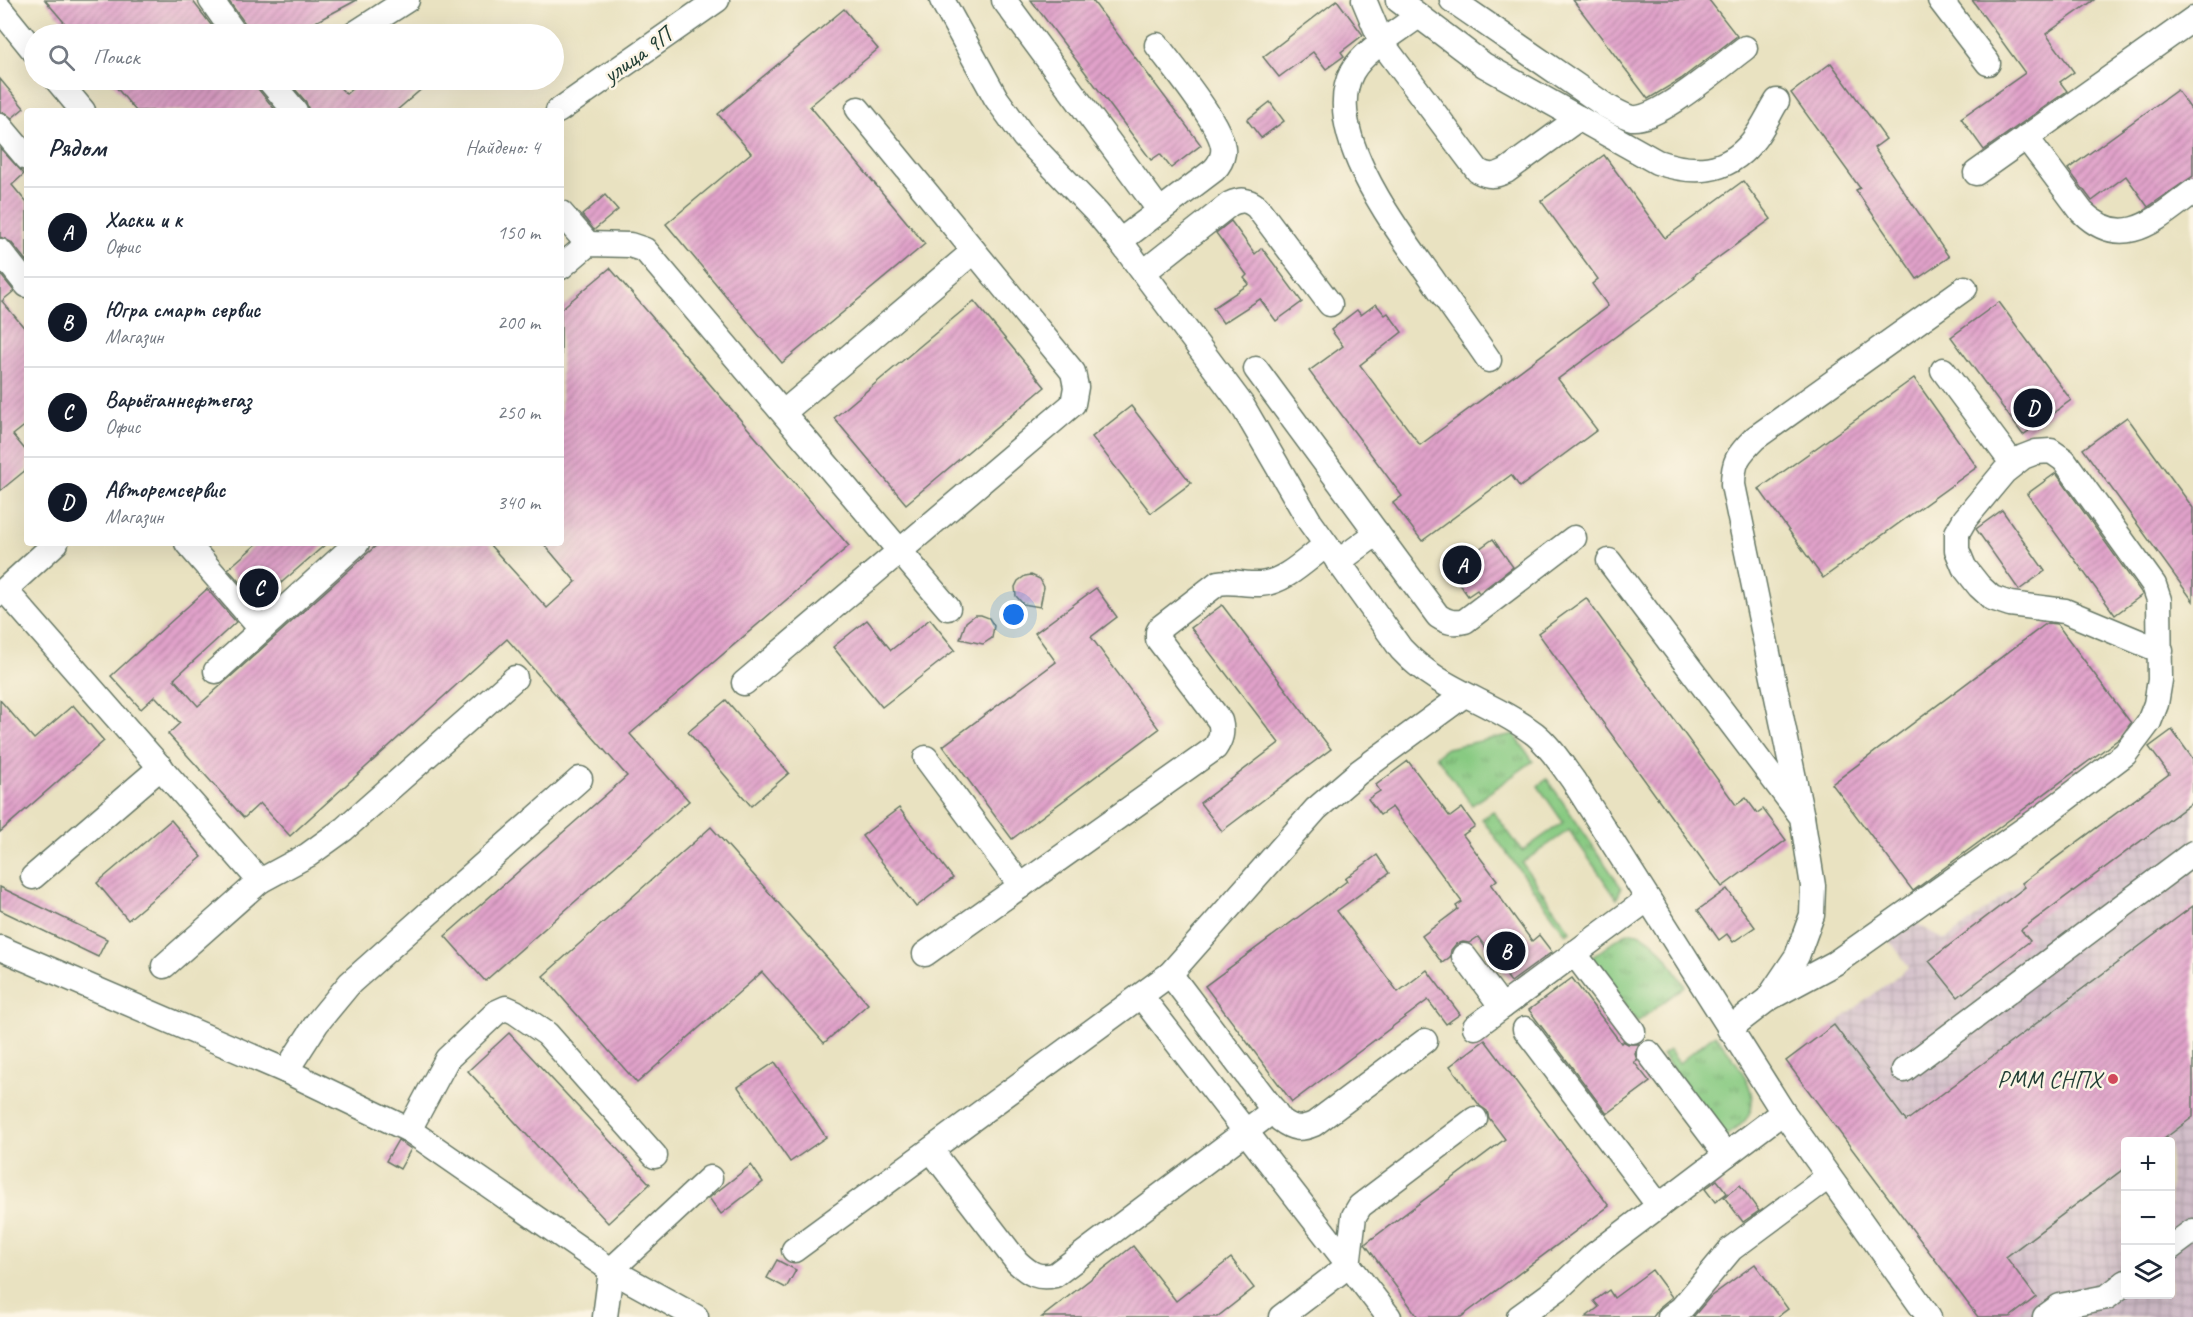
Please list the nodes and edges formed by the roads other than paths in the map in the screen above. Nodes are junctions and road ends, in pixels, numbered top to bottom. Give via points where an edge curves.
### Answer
1 (211, 0) edge
2 (407, 0) edge
3 (717, 0) edge
4 (942, 0) edge
5 (1004, 0) edge
6 (1364, 0) edge
7 (1398, 0) edge
8 (1452, 0) edge
9 (1940, 0) edge
10 (0, 9) edge
11 (1418, 16) junction
12 (2193, 19) edge
13 (228, 24) edge
14 (370, 24) edge
15 (24, 39) edge
16 (1382, 43) junction
17 (1157, 45) dead end
18 (1745, 48) dead end
19 (1988, 63) dead end
20 (65, 90) edge
21 (277, 90) edge
22 (1777, 101) dead end
23 (80, 108) edge
24 (292, 108) edge
25 (562, 108) edge
26 (858, 109) dead end
27 (1579, 118) junction
28 (0, 126) edge
29 (2026, 137) junction
30 (24, 154) edge
31 (1976, 172) dead end
32 (2193, 192) edge
33 (1160, 211) junction
34 (564, 216) edge
35 (1120, 241) junction
36 (588, 244) junction
37 (0, 251) edge
38 (974, 251) junction
39 (564, 264) edge
40 (1144, 272) junction
41 (24, 281) edge
42 (1965, 288) dead end
43 (1330, 304) dead end
44 (1489, 360) dead end
45 (1256, 369) dead end
46 (1943, 370) dead end
47 (783, 412) junction
48 (2013, 464) junction
49 (1377, 533) junction
50 (1574, 538) dead end
51 (53, 546) edge
52 (190, 546) edge
53 (354, 546) edge
54 (900, 551) junction
55 (1332, 554) junction
56 (1609, 561) dead end
57 (2, 592) edge
58 (948, 608) dead end
59 (261, 629) junction
60 (2161, 651) junction
61 (216, 671) dead end
62 (515, 678) dead end
63 (744, 683) dead end
64 (1464, 695) junction
65 (926, 758) dead end
66 (160, 767) junction
67 (580, 779) dead end
68 (1802, 817) junction
69 (2193, 853) edge
70 (33, 877) dead end
71 (260, 881) junction
72 (1020, 886) junction
73 (1648, 899) junction
74 (0, 948) edge
75 (1574, 953) junction
76 (925, 954) dead end
77 (1464, 956) dead end
78 (164, 966) dead end
79 (1170, 974) junction
80 (1141, 996) junction
81 (1768, 999) junction
82 (1502, 1007) junction
83 (1475, 1027) dead end
84 (1525, 1029) dead end
85 (1730, 1029) junction
86 (1633, 1031) dead end
87 (1425, 1041) dead end
88 (1649, 1053) dead end
89 (1904, 1070) dead end
90 (286, 1071) junction
91 (1274, 1110) junction
92 (1783, 1112) junction
93 (1475, 1119) dead end
94 (409, 1130) junction
95 (1245, 1132) junction
96 (931, 1150) junction
97 (1726, 1155) junction
98 (654, 1156) dead end
99 (1828, 1177) junction
100 (710, 1178) dead end
101 (1659, 1206) junction
102 (2193, 1231) edge
103 (2174, 1245) edge
104 (794, 1250) dead end
105 (1348, 1266) junction
106 (611, 1270) junction
107 (2121, 1286) edge
108 (2058, 1313) edge
109 (1924, 1315) edge
110 (605, 1317) edge
111 (696, 1317) edge
112 (1281, 1317) edge
113 (1389, 1317) edge
114 (1520, 1317) edge
115 (1670, 1317) edge

1 - 13 street
2 - 14 street
3 - 25 street, улица 9П
4 - 35 street via 996,98 1024,137
5 - 33 street
6 - 16 street
7 - 11 street
8 - 18 street via 1606,106 1633,118 1668,105
9 - 19 street
10 - 15 street
11 - 16 street
11 - 27 street via 1484,65
12 - 29 street
16 - 27 street via 1471,164 1487,176 1506,171
16 - 44 street via 1352,74 1345,99 1347,128 1386,214
17 - 33 street via 1217,128 1224,152 1214,170
20 - 23 street
21 - 24 street
22 - 27 street via 1753,141 1740,154 1726,163 1689,171 1657,162
26 - 38 street
28 - 30 street
29 - 31 street
29 - 32 street via 2082,212 2093,222 2118,231 2145,226
33 - 35 street
34 - 36 street
35 - 40 street
36 - 39 street
36 - 47 street via 630,245 645,250
37 - 41 street
38 - 47 street
38 - 54 street via 1073,372 1076,387 1072,404
40 - 43 street via 1230,204 1249,201
40 - 55 street via 1242,405
42 - 68 street via 1755,438 1733,467 1733,485
45 - 49 street
46 - 48 street
47 - 54 street
48 - 60 street via 2036,452 2051,451 2064,460 2154,585 2159,600
48 - 60 street via 1957,533 1957,549 1964,567 1978,586 1992,598 2065,611
49 - 50 street via 1438,616 1456,623 1465,621
49 - 55 street
51 - 57 street
52 - 59 street
53 - 59 street
54 - 58 street
54 - 63 street
55 - 64 street via 1415,664
55 - 72 street via 1273,582 1218,583 1161,627 1158,639 1221,721 1220,741
56 - 68 street
57 - 66 street
59 - 61 street
60 - 81 street via 2156,704 2149,722 2125,754 1835,963
62 - 71 street via 344,829 308,855
64 - 73 street via 1504,714 1536,735 1553,753
64 - 79 street via 1359,772 1316,809
65 - 72 street
66 - 70 street
66 - 71 street
67 - 90 street via 350,983 317,1023
68 - 81 street via 1813,886 1812,915 1797,956
69 - 89 street
71 - 78 street
72 - 76 street
73 - 75 street
73 - 85 street
74 - 90 street
75 - 82 street
75 - 86 street
77 - 82 street
79 - 80 street
79 - 91 street
80 - 95 street
80 - 96 street
81 - 85 street
82 - 83 street
84 - 101 street
85 - 92 street
87 - 91 street via 1314,1124 1291,1128
88 - 97 street
90 - 94 street
91 - 95 street
92 - 97 street
92 - 99 street
93 - 105 street via 1360,1206 1354,1216
94 - 98 street via 447,1059 506,1008 547,1034
94 - 106 street
95 - 96 street via 1055,1275 1042,1278 1017,1262
95 - 105 street
96 - 104 street
97 - 101 street
99 - 109 street
99 - 115 street via 1731,1249
100 - 106 street
101 - 114 street
102 - 103 street
105 - 112 street
105 - 113 street
106 - 110 street
106 - 111 street
107 - 108 street via 2107,1296

